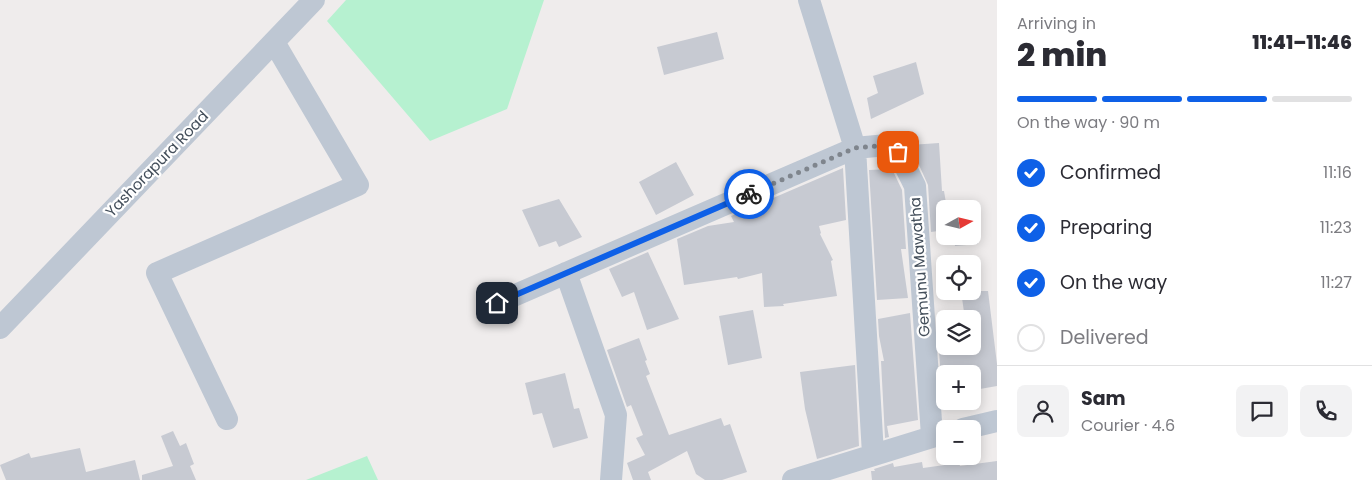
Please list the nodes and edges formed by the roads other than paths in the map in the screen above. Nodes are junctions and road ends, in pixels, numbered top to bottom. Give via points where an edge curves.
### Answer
1 (314, 0) edge
2 (809, 0) edge
3 (274, 42) junction
4 (855, 148) junction
5 (566, 273) junction
6 (497, 303) dead end
7 (0, 328) edge
8 (227, 419) dead end
9 (937, 420) edge
10 (997, 421) edge
11 (981, 425) edge
12 (936, 435) edge
13 (873, 454) junction
14 (800, 479) edge
15 (611, 480) edge

1 - 3 street, Yashorapura Road
2 - 4 street
3 - 7 street, Yashorapura Road
3 - 8 street via 358,185 156,273
4 - 5 street, Gemunu Mawatha
4 - 9 street, Gemunu Mawatha via 887,145 898,152 915,186
4 - 13 street
5 - 6 street, Gemunu Mawatha
5 - 15 street via 616,414
10 - 11 street
12 - 13 street
13 - 14 street

